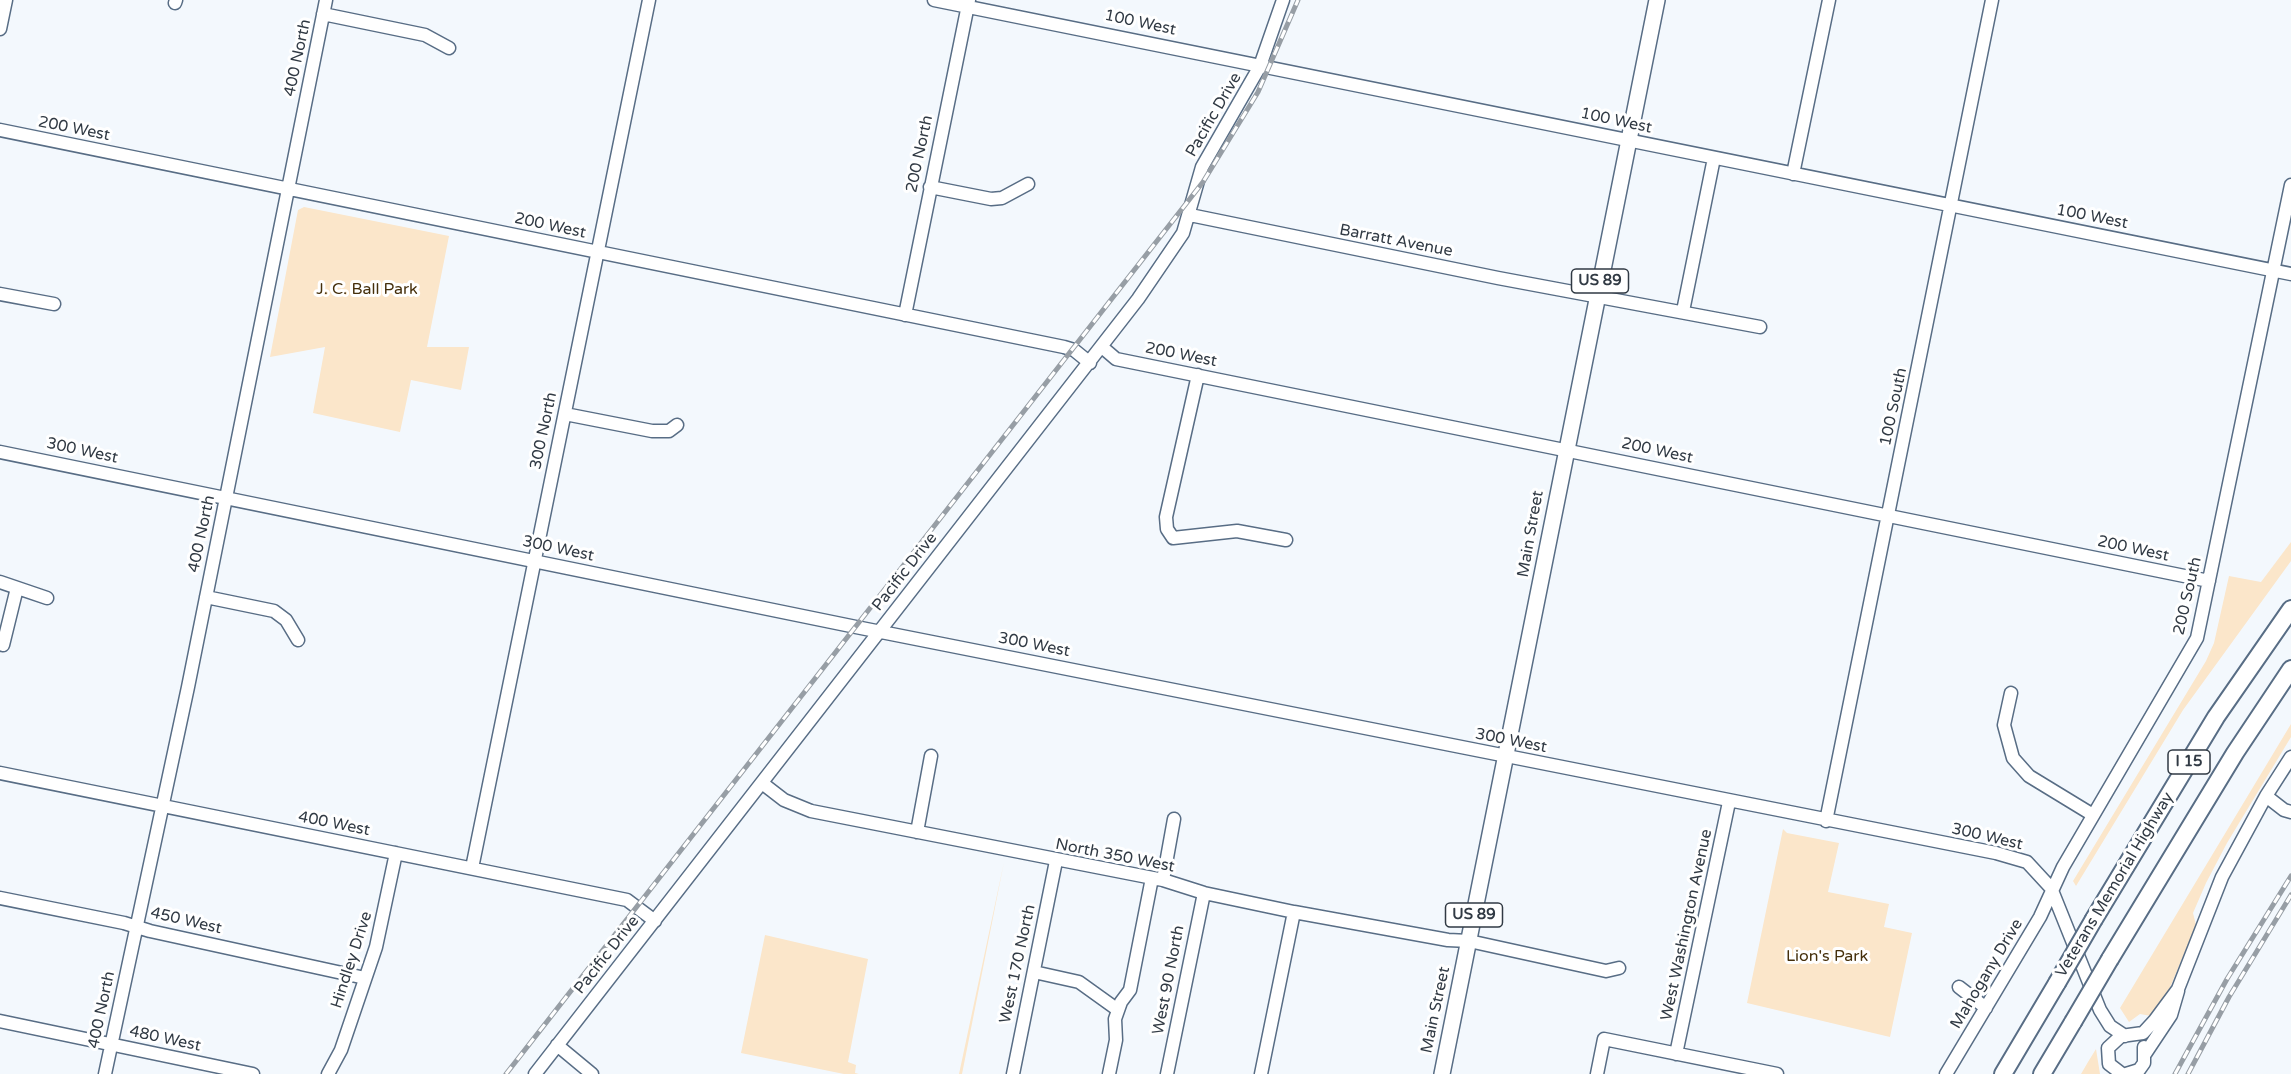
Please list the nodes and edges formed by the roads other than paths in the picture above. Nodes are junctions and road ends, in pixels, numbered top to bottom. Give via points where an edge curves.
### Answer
1 (6, 0) edge
2 (326, 0) edge
3 (649, 0) edge
4 (934, 0) edge
5 (1283, 0) edge
6 (1657, 0) edge
7 (1829, 0) edge
8 (1992, 0) edge
9 (968, 3) edge
10 (323, 14) junction
11 (0, 29) edge
12 (449, 48) dead end
13 (1260, 66) junction
14 (0, 130) edge
15 (1629, 141) junction
16 (1714, 158) junction
17 (1793, 174) junction
18 (1028, 184) dead end
19 (2291, 185) edge
20 (930, 187) junction
21 (288, 189) junction
22 (1951, 206) junction
23 (1190, 215) junction
24 (597, 253) junction
25 (2273, 271) junction
26 (2291, 274) edge
27 (0, 294) edge
28 (1596, 297) junction
29 (54, 304) dead end
30 (1683, 311) junction
31 (905, 315) junction
32 (1760, 327) dead end
33 (1102, 347) junction
34 (1090, 363) junction
35 (1198, 375) junction
36 (565, 414) junction
37 (677, 425) dead end
38 (1566, 450) junction
39 (0, 452) edge
40 (226, 498) junction
41 (1888, 516) junction
42 (1286, 540) dead end
43 (535, 561) junction
44 (2209, 581) junction
45 (0, 582) edge
46 (17, 588) junction
47 (206, 597) junction
48 (47, 598) dead end
49 (2291, 609) edge
50 (880, 631) junction
51 (298, 640) dead end
52 (3, 645) dead end
53 (2291, 669) edge
54 (2011, 693) dead end
55 (931, 756) dead end
56 (1506, 756) junction
57 (2291, 757) edge
58 (0, 773) edge
59 (762, 783) junction
60 (2265, 796) junction
61 (1730, 802) junction
62 (2291, 804) edge
63 (163, 806) junction
64 (2277, 806) junction
65 (2291, 812) edge
66 (2092, 815) junction
67 (1174, 819) dead end
68 (1826, 821) junction
69 (916, 832) junction
70 (396, 853) junction
71 (1056, 861) junction
72 (472, 868) junction
73 (1158, 879) junction
74 (2051, 888) junction
75 (1204, 893) junction
76 (0, 898) edge
77 (1294, 912) junction
78 (655, 921) junction
79 (136, 927) junction
80 (1469, 941) junction
81 (1619, 968) dead end
82 (1034, 972) junction
83 (365, 978) junction
84 (1959, 987) dead end
85 (2178, 989) junction
86 (1986, 1008) junction
87 (1118, 1010) junction
88 (2100, 1010) junction
89 (0, 1021) edge
90 (2127, 1036) junction
91 (111, 1044) junction
92 (557, 1045) junction
93 (2108, 1047) junction
94 (1676, 1054) junction
95 (2145, 1054) junction
96 (2111, 1070) edge
97 (105, 1074) edge
98 (254, 1074) edge
99 (328, 1074) edge
100 (535, 1074) edge
101 (592, 1074) edge
102 (1013, 1074) edge
103 (1109, 1074) edge
104 (1167, 1074) edge
105 (1261, 1074) edge
106 (1442, 1074) edge
107 (1597, 1074) edge
108 (1777, 1074) edge
109 (1946, 1074) edge
110 (2003, 1074) edge
111 (2042, 1074) edge
112 (2124, 1074) edge
113 (2131, 1074) edge

1 - 11 street
2 - 10 street, 400 North
3 - 24 street, 300 North
4 - 9 street, 100 West
5 - 13 street, Pacific Drive
6 - 15 main road, Main Street / US 89
7 - 17 street
8 - 22 street, 100 South
9 - 13 street, 100 West
9 - 20 street, 200 North
10 - 12 street via 425,35
10 - 21 street, 400 North
13 - 15 street, 100 West
13 - 23 street, Pacific Drive via 1202,167
14 - 21 street, 200 West
15 - 16 street, 100 West
15 - 28 main road, Main Street / US 89
16 - 17 street, 100 West
16 - 30 street
17 - 22 street, 100 West
18 - 20 street via 1002,198 991,199
19 - 25 street, 200 South
20 - 31 street, 200 North
21 - 24 street, 200 West
21 - 40 street, 400 North
22 - 25 street, 100 West
22 - 41 street, 100 South
23 - 28 street, Barratt Avenue
23 - 33 street, Pacific Drive via 1175,246
24 - 31 street, 200 West
24 - 36 street, 300 North
25 - 26 street, 100 West
25 - 44 street, 200 South
27 - 29 street
28 - 30 street, Barratt Avenue
28 - 38 main road, Main Street / US 89
30 - 32 street, Barratt Avenue
31 - 34 street, 200 West via 1064,347
33 - 34 street, Pacific Drive
33 - 35 street, 200 West via 1116,358
34 - 50 street, Pacific Drive
35 - 38 street, 200 West
35 - 42 street via 1166,517 1167,529 1173,538 1237,531
36 - 37 street via 652,431 669,431
36 - 43 street, 300 North
38 - 41 street, 200 West
38 - 56 main road, Main Street / US 89
39 - 40 street, 300 West
40 - 43 street, 300 West
40 - 47 street, 400 North
41 - 44 street, 200 West
41 - 68 street, 100 South
43 - 50 street, 300 West
43 - 72 street, 300 North
44 - 66 street, 200 South via 2192,648
45 - 46 street
46 - 48 street
46 - 52 street
47 - 51 street via 274,611 286,620
47 - 63 street, 400 North
49 - 110 highway, Veterans Memorial Highway / I 15, bridge via 2216,717
50 - 56 street, 300 West
50 - 59 street, Pacific Drive
53 - 111 highway, Veterans Memorial Highway / I 15, bridge via 2235,753
54 - 66 street via 2004,725 2013,758 2029,776
55 - 69 street
56 - 61 street, 300 West
56 - 80 main road, Main Street / US 89
57 - 60 street
58 - 63 street, 400 West
59 - 69 street, North 350 West via 784,800 811,811
59 - 78 street, Pacific Drive
60 - 64 street
60 - 85 street via 2222,877
61 - 68 street, 300 West
61 - 94 street, West Washington Avenue
62 - 64 street
63 - 70 street, 400 West
63 - 79 street, 400 North
64 - 65 street
66 - 74 street, 200 South
67 - 73 street
68 - 74 street, 300 West via 2027,862
69 - 71 street, North 350 West
70 - 72 street, 400 West
70 - 83 street, Hindley Drive via 381,931
71 - 73 street, North 350 West
71 - 82 street, West 170 North
72 - 78 street, 400 West via 627,900
73 - 75 street, North 350 West
73 - 87 street via 1130,990
74 - 86 street, Mahogany Drive via 2040,917
74 - 88 street
75 - 77 street, North 350 West
75 - 104 street, West 90 North
76 - 79 street, 450 West
77 - 80 street, North 350 West
77 - 105 street
78 - 92 street, Pacific Drive
79 - 83 street, 450 West
79 - 91 street, 400 North
80 - 81 street, North 350 West via 1606,971
80 - 106 main road, Main Street / US 89
82 - 87 street via 1079,982
82 - 102 street, West 170 North
83 - 99 street, Hindley Drive via 341,1050
84 - 86 street
85 - 90 street via 2143,1033
85 - 95 street via 2171,1015
86 - 109 street, Mahogany Drive
87 - 103 street
88 - 90 street via 2110,1026
88 - 93 street via 2098,1019
89 - 91 street, 480 West
90 - 93 street
90 - 95 street via 2143,1046
91 - 97 street, 400 North
91 - 98 street, 480 West
92 - 100 street, Pacific Drive
92 - 101 street
93 - 96 street
94 - 107 street via 1604,1040
94 - 108 street
95 - 113 street via 2144,1063
96 - 112 street
112 - 113 street

